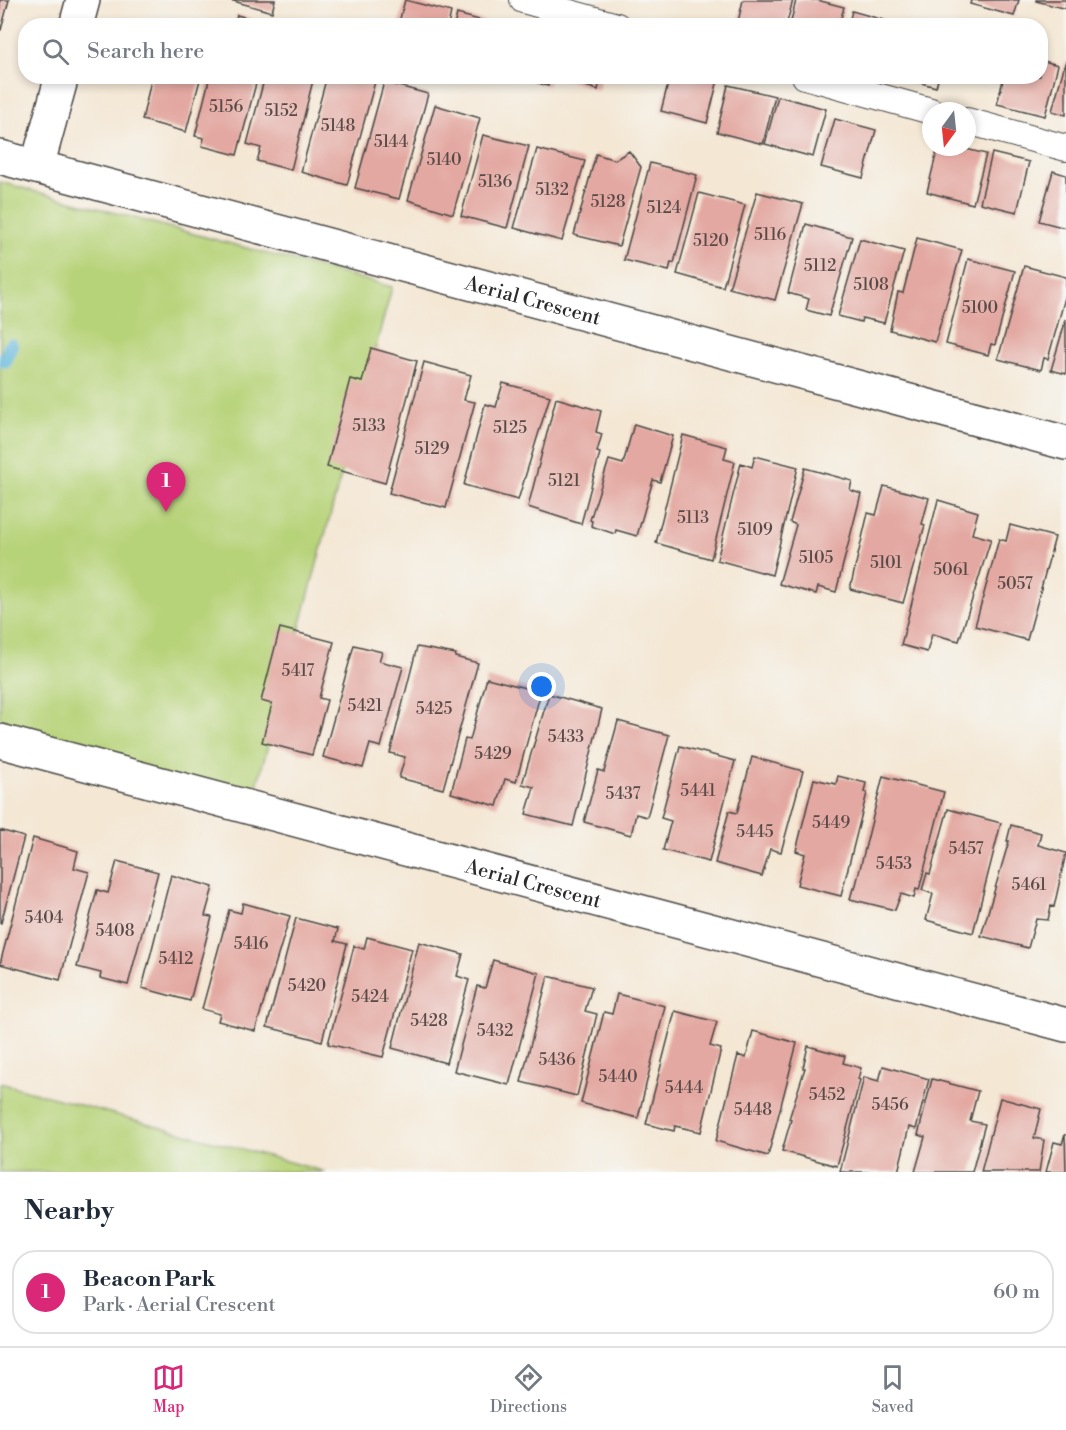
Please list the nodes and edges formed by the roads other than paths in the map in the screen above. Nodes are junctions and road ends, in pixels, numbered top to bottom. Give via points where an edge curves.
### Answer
1 (83, 0) edge
2 (524, 0) edge
3 (78, 18) edge
4 (588, 18) edge
5 (60, 84) edge
6 (834, 84) edge
7 (922, 108) edge
8 (976, 123) edge
9 (1066, 148) edge
10 (0, 157) edge
11 (37, 167) junction
12 (1066, 443) edge
13 (0, 741) edge
14 (1066, 1025) edge

1 - 3 street
2 - 4 lane
5 - 11 street
6 - 7 lane
8 - 9 lane
10 - 11 street, Aerial Crescent
11 - 12 street, Aerial Crescent
13 - 14 street, Aerial Crescent

